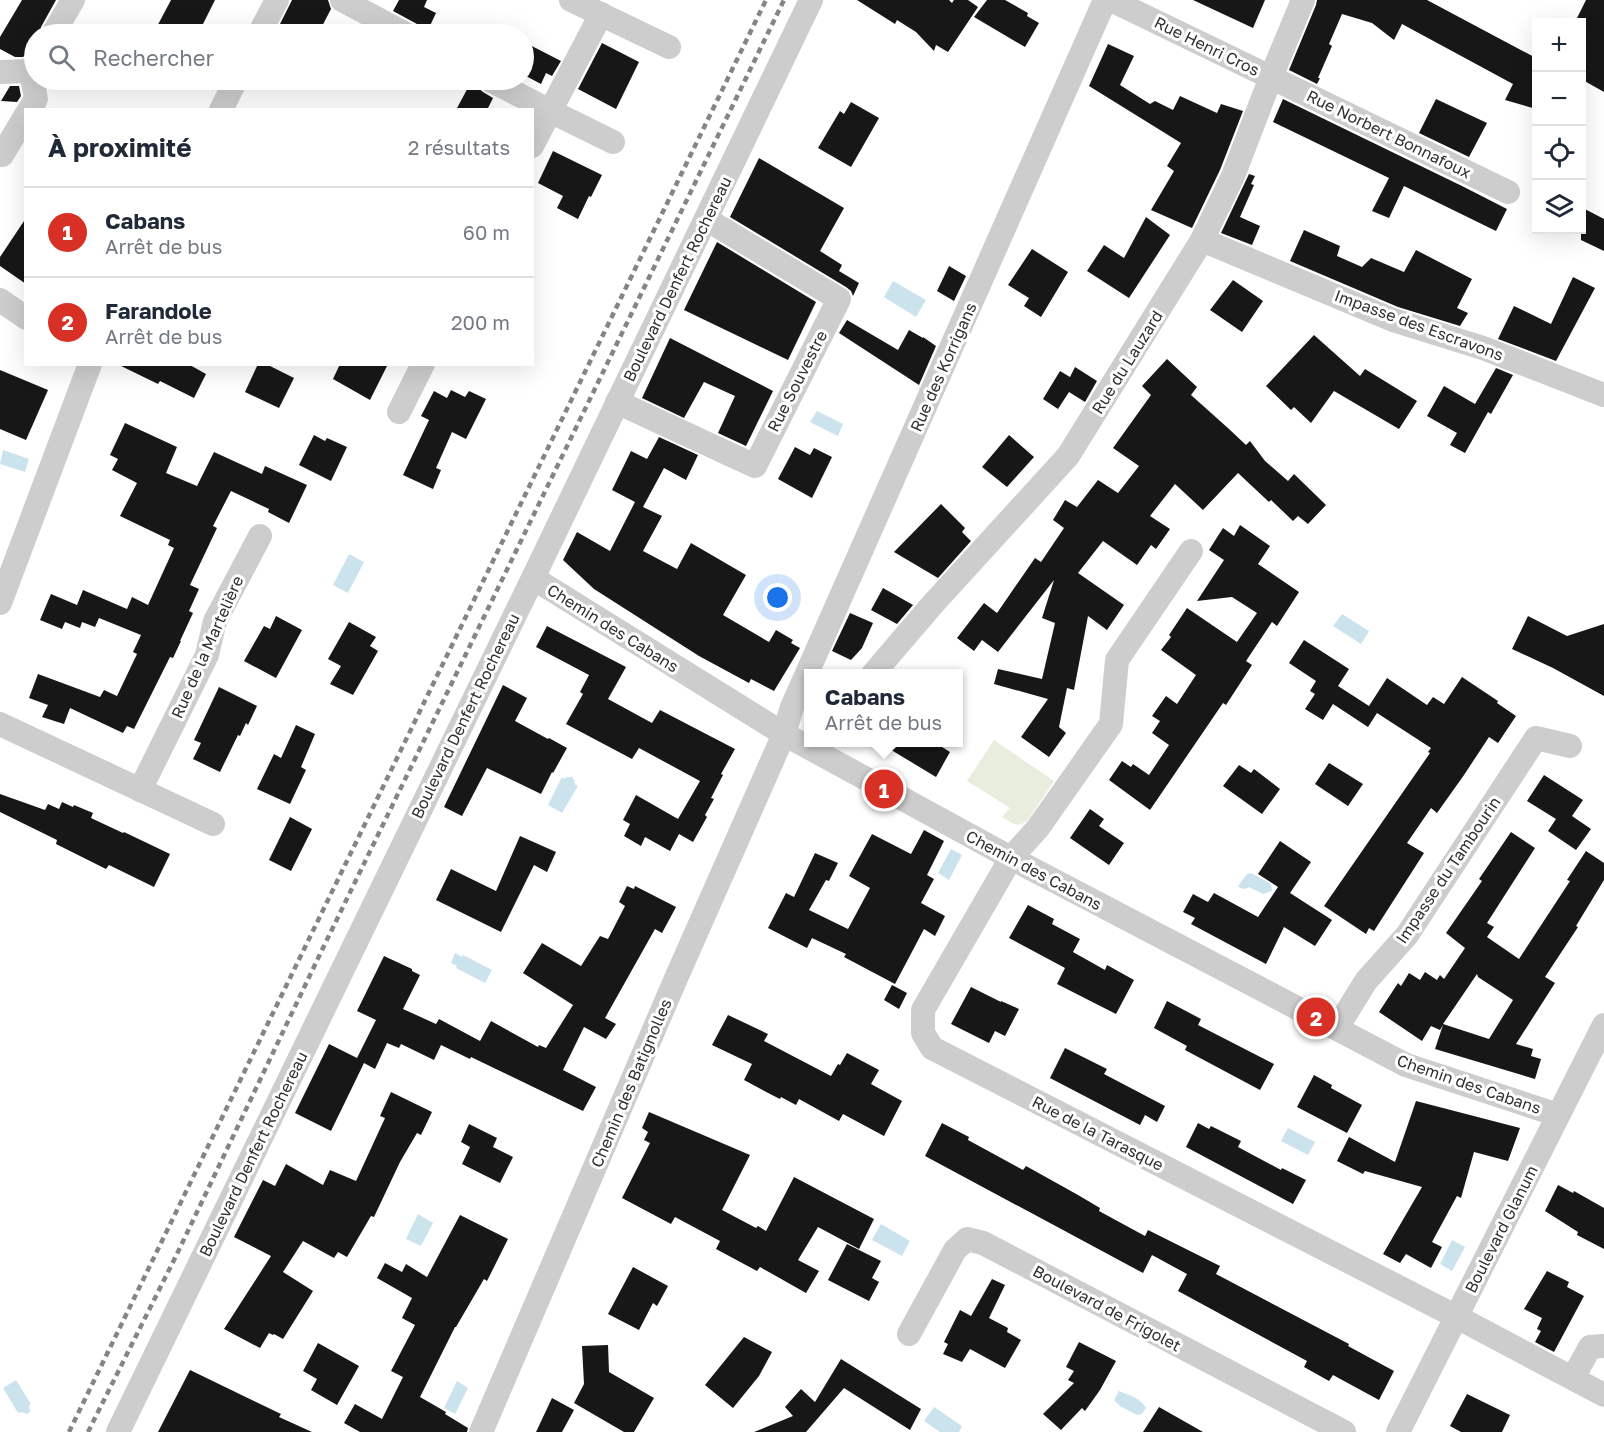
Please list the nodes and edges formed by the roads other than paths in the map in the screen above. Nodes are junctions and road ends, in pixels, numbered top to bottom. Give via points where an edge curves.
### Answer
1 (73, 0) edge
2 (277, 0) edge
3 (342, 0) edge
4 (571, 0) edge
5 (811, 0) edge
6 (1106, 0) edge
7 (1111, 0) edge
8 (1303, 0) edge
9 (601, 14) junction
10 (59, 24) edge
11 (264, 24) edge
12 (387, 24) edge
13 (669, 47) dead end
14 (24, 70) edge
15 (0, 72) edge
16 (1271, 77) junction
17 (35, 90) edge
18 (231, 90) edge
19 (509, 90) edge
20 (30, 108) edge
21 (222, 108) edge
22 (550, 111) junction
23 (24, 119) edge
24 (534, 142) edge
25 (613, 142) dead end
26 (0, 154) edge
27 (1508, 192) dead end
28 (706, 219) junction
29 (1202, 240) junction
30 (0, 300) edge
31 (24, 317) edge
32 (89, 366) edge
33 (422, 366) edge
34 (1604, 395) edge
35 (617, 402) junction
36 (399, 412) dead end
37 (260, 536) dead end
38 (1191, 551) dead end
39 (533, 578) junction
40 (0, 603) edge
41 (809, 669) edge
42 (877, 669) edge
43 (804, 680) edge
44 (0, 724) edge
45 (784, 734) junction
46 (804, 741) edge
47 (1570, 746) dead end
48 (827, 749) edge
49 (140, 790) junction
50 (213, 824) dead end
51 (1011, 858) junction
52 (1337, 1028) junction
53 (1602, 1033) edge
54 (1558, 1115) junction
55 (1457, 1317) junction
56 (909, 1334) dead end
57 (1604, 1346) edge
58 (1572, 1378) junction
59 (1604, 1395) edge
60 (118, 1432) edge
61 (481, 1432) edge
62 (1344, 1432) edge
63 (1398, 1432) edge

1 - 10 street
2 - 11 street
3 - 12 street
4 - 9 street
5 - 28 street, Boulevard Denfert Rochereau
6 - 41 street, Rue des Korrigans
7 - 16 street, Rue Henri Cros
8 - 16 street, Rue du Lauzard
9 - 13 street
9 - 22 street
14 - 15 street
16 - 27 street, Rue Norbert Bonnafoux
16 - 29 street, Rue du Lauzard via 1233,176
17 - 20 street via 36,99
18 - 21 street
19 - 22 street
22 - 24 street
22 - 25 street
23 - 26 street
28 - 35 street, Boulevard Denfert Rochereau
28 - 35 street, Rue Souvestre via 839,299 754,466
29 - 34 street, Impasse des Escravons via 1393,320 1484,348
29 - 42 street, Rue du Lauzard via 1068,456
30 - 31 street
32 - 40 street
33 - 36 street
35 - 39 street, Boulevard Denfert Rochereau
37 - 49 street, Rue de la Martelière via 215,621 207,655
38 - 51 street, Rue de la Tarasque via 1117,660 1111,724 1038,828
39 - 45 street, Chemin des Cabans
39 - 60 street, Boulevard Denfert Rochereau
43 - 45 street, Rue des Korrigans
44 - 49 street
45 - 46 street, Chemin des Cabans
45 - 61 street, Chemin des Batignolles
47 - 52 street, Impasse du Tambourin via 1536,738 1407,935 1366,981
48 - 51 street, Chemin des Cabans
49 - 50 street
51 - 52 street, Chemin des Cabans
51 - 55 street, Rue de la Tarasque via 923,1011 923,1032 932,1048
52 - 54 street, Chemin des Cabans via 1406,1065
53 - 54 street, Boulevard Glanum
54 - 55 street, Boulevard Glanum
55 - 58 street, Rue de la Tarasque
55 - 63 street, Boulevard Glanum
56 - 62 street, Boulevard de Frigolet via 955,1250 968,1239 983,1243
57 - 58 street via 1590,1347
58 - 59 street, Rue de la Tarasque

